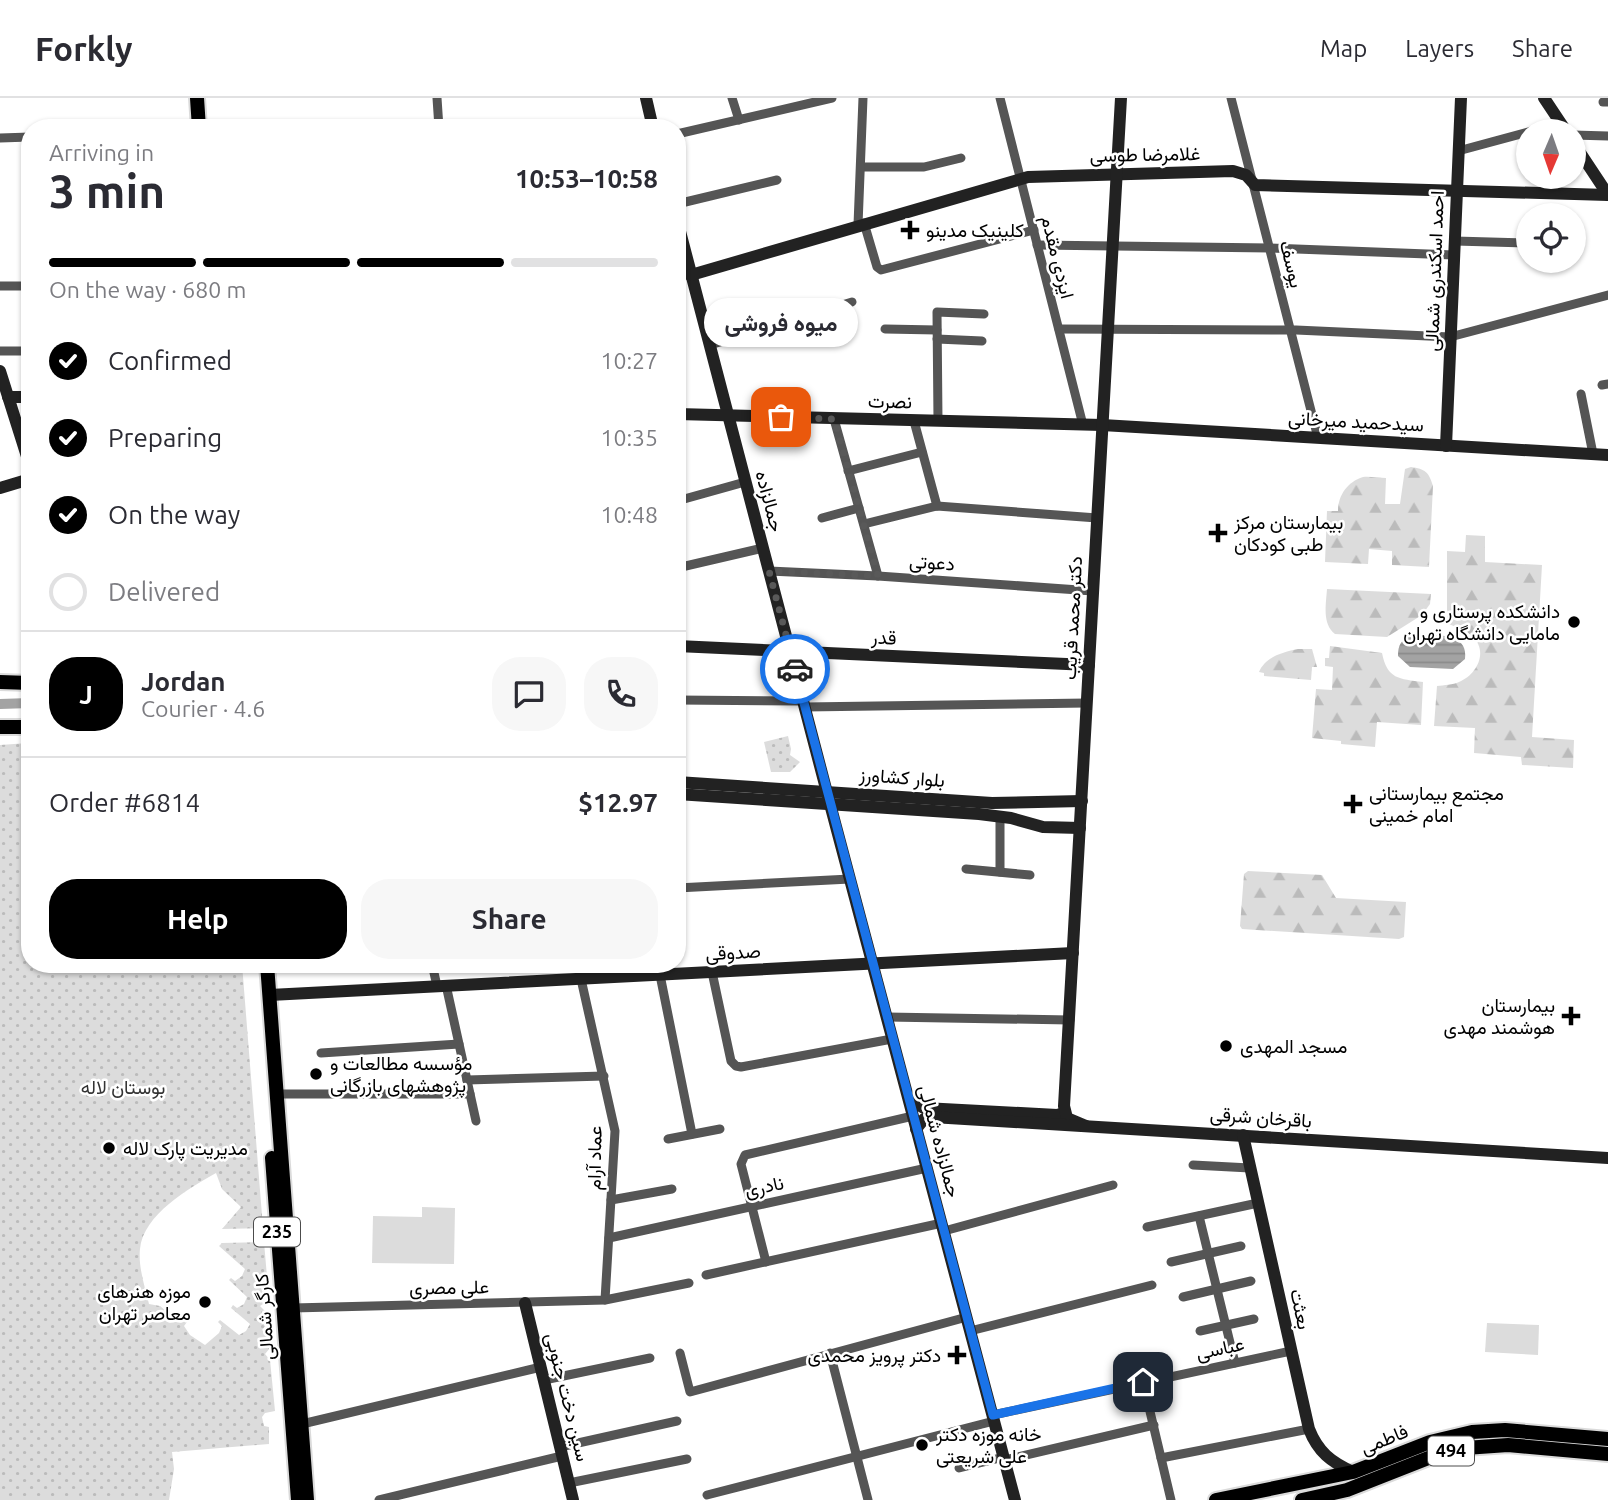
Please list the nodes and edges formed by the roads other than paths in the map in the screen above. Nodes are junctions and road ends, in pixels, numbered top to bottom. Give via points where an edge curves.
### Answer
1 (197, 98) edge
2 (437, 98) edge
3 (646, 98) edge
4 (732, 98) edge
5 (832, 98) edge
6 (863, 98) edge
7 (1000, 98) edge
8 (1121, 98) edge
9 (1231, 98) edge
10 (1461, 98) edge
11 (1544, 98) edge
12 (198, 119) edge
13 (438, 119) edge
14 (651, 119) edge
15 (1558, 119) edge
16 (738, 120) junction
17 (686, 132) edge
18 (1516, 135) edge
19 (1586, 135) edge
20 (1608, 136) edge
21 (21, 137) edge
22 (0, 138) edge
23 (1458, 151) junction
24 (961, 158) dead end
25 (1586, 162) edge
26 (861, 167) junction
27 (1117, 174) junction
28 (1020, 179) junction
29 (777, 180) dead end
30 (1255, 185) junction
31 (1457, 192) junction
32 (1608, 195) edge
33 (686, 202) edge
34 (861, 224) junction
35 (1034, 230) junction
36 (1455, 241) junction
37 (1516, 243) edge
38 (1037, 245) junction
39 (1112, 247) junction
40 (1270, 248) junction
41 (1454, 256) junction
42 (686, 274) edge
43 (686, 280) edge
44 (0, 286) edge
45 (21, 286) edge
46 (1608, 295) edge
47 (852, 302) dead end
48 (984, 314) dead end
49 (885, 329) dead end
50 (1059, 329) junction
51 (1107, 329) junction
52 (1290, 330) junction
53 (937, 334) junction
54 (1451, 337) junction
55 (982, 341) dead end
56 (710, 345) junction
57 (0, 351) edge
58 (21, 351) edge
59 (0, 372) edge
60 (1581, 394) dead end
61 (8, 397) junction
62 (21, 397) edge
63 (686, 414) edge
64 (729, 416) junction
65 (834, 419) junction
66 (914, 421) junction
67 (937, 421) junction
68 (1083, 425) junction
69 (1101, 425) junction
70 (21, 438) edge
71 (1318, 438) junction
72 (1446, 446) junction
73 (922, 452) junction
74 (1593, 454) junction
75 (1608, 455) edge
76 (848, 471) junction
77 (21, 482) edge
78 (746, 482) junction
79 (0, 488) edge
80 (686, 499) edge
81 (937, 506) junction
82 (859, 508) junction
83 (822, 518) dead end
84 (1097, 518) junction
85 (864, 524) junction
86 (763, 548) junction
87 (686, 566) edge
88 (769, 571) junction
89 (878, 576) junction
90 (1093, 591) junction
91 (686, 646) edge
92 (790, 651) junction
93 (1089, 665) junction
94 (0, 680) edge
95 (21, 682) edge
96 (686, 700) edge
97 (1087, 703) junction
98 (804, 704) junction
99 (0, 727) edge
100 (21, 727) edge
101 (686, 783) edge
102 (686, 794) edge
103 (828, 798) junction
104 (1082, 801) junction
105 (1000, 816) junction
106 (1080, 828) junction
107 (966, 869) dead end
108 (1000, 872) junction
109 (1030, 875) dead end
110 (850, 879) junction
111 (686, 888) edge
112 (1073, 953) junction
113 (872, 964) junction
114 (712, 972) junction
115 (261, 973) edge
116 (266, 973) edge
117 (436, 973) edge
118 (587, 973) edge
119 (660, 975) junction
120 (586, 978) junction
121 (442, 986) junction
122 (265, 995) junction
123 (887, 1017) junction
124 (1070, 1020) junction
125 (892, 1039) junction
126 (459, 1044) junction
127 (321, 1053) dead end
128 (604, 1076) junction
129 (467, 1080) junction
130 (272, 1094) junction
131 (470, 1094) junction
132 (909, 1099) junction
133 (1064, 1113) junction
134 (476, 1121) dead end
135 (915, 1122) junction
136 (1086, 1126) junction
137 (720, 1129) dead end
138 (692, 1134) junction
139 (1243, 1135) junction
140 (668, 1139) dead end
141 (1608, 1158) edge
142 (1194, 1165) dead end
143 (927, 1168) junction
144 (1250, 1168) junction
145 (1113, 1185) dead end
146 (672, 1189) dead end
147 (611, 1200) junction
148 (1258, 1203) junction
149 (752, 1206) junction
150 (1199, 1216) junction
151 (943, 1227) junction
152 (1147, 1227) dead end
153 (609, 1238) junction
154 (1241, 1246) dead end
155 (1208, 1254) junction
156 (766, 1262) junction
157 (1171, 1262) dead end
158 (706, 1275) dead end
159 (1251, 1281) dead end
160 (689, 1283) dead end
161 (1152, 1285) dead end
162 (1217, 1289) junction
163 (1183, 1297) dead end
164 (605, 1300) junction
165 (525, 1303) junction
166 (288, 1308) junction
167 (967, 1317) junction
168 (1254, 1319) dead end
169 (1226, 1325) junction
170 (970, 1331) junction
171 (1200, 1331) dead end
172 (1291, 1351) junction
173 (680, 1353) dead end
174 (830, 1353) junction
175 (650, 1358) dead end
176 (1235, 1363) junction
177 (542, 1373) junction
178 (1143, 1382) junction
179 (994, 1418) junction
180 (677, 1421) dead end
181 (297, 1425) junction
182 (1154, 1425) junction
183 (1309, 1429) junction
184 (1608, 1439) edge
185 (561, 1451) junction
186 (1608, 1454) edge
187 (856, 1456) junction
188 (1161, 1458) junction
189 (687, 1459) dead end
190 (1004, 1459) junction
191 (959, 1468) dead end
192 (1353, 1472) junction
193 (569, 1483) junction
194 (707, 1495) dead end
195 (298, 1500) edge
196 (307, 1500) edge
197 (379, 1500) edge
198 (573, 1500) edge
199 (868, 1500) edge
200 (1016, 1500) edge
201 (1171, 1500) edge
202 (1216, 1500) edge
203 (1302, 1500) edge

1 - 12 main road
2 - 13 street
3 - 14 main road
4 - 16 street
5 - 16 street
6 - 26 street
7 - 28 street, ایزدی مقدم
8 - 27 main road, دکتر محمد قریب
9 - 30 street, یوسف
10 - 23 main road, احمد اسکندری شمالی
11 - 15 main road
16 - 17 street
18 - 23 street
19 - 20 street
21 - 22 street
23 - 31 main road, احمد اسکندری شمالی
24 - 26 street via 924,167
25 - 32 main road
26 - 34 street
27 - 28 main road, غلامرضا طوسی
27 - 30 main road, غلامرضا طوسی via 1238,172
27 - 39 main road, دکتر محمد قریب
28 - 34 main road, غلامرضا طوسی
28 - 35 street, ایزدی مقدم
29 - 33 street
30 - 31 main road, غلامرضا طوسی
30 - 40 street, یوسف
31 - 32 main road, غلامرضا طوسی
31 - 36 main road, احمد اسکندری شمالی
34 - 35 street via 881,270
34 - 42 main road, غلامرضا طوسی
35 - 38 street, ایزدی مقدم
36 - 37 street
36 - 41 main road, احمد اسکندری شمالی
38 - 39 street
38 - 50 street, ایزدی مقدم
39 - 40 street
39 - 51 main road, دکتر محمد قریب
40 - 41 street
40 - 52 street, یوسف
41 - 54 main road, احمد اسکندری شمالی
43 - 56 main road, جمالزاده
44 - 45 street
46 - 54 street
47 - 56 street
48 - 53 street via 937,312
49 - 53 street
50 - 51 street
50 - 68 street, ایزدی مقدم
51 - 52 street
51 - 69 main road, دکتر محمد قریب
52 - 54 street
52 - 71 street, یوسف
53 - 55 street
53 - 67 street
54 - 72 main road, احمد اسکندری شمالی
56 - 64 main road, جمالزاده
57 - 58 street
59 - 61 main road
60 - 74 street
61 - 62 main road
61 - 70 main road
63 - 64 main road, نصرت
64 - 65 main road, نصرت
64 - 78 main road, جمالزاده
65 - 66 main road, نصرت
65 - 76 street
66 - 67 main road, نصرت
66 - 73 street
67 - 68 main road, نصرت
68 - 69 main road, نصرت
69 - 71 main road, سیدحمید میرخانی
69 - 84 main road, دکتر محمد قریب
71 - 72 main road, سیدحمید میرخانی
72 - 74 main road, سیدحمید میرخانی
73 - 76 street
73 - 81 street
74 - 75 main road, سیدحمید میرخانی
76 - 82 street
77 - 79 main road
78 - 80 street
78 - 86 main road, جمالزاده
81 - 84 street
81 - 85 street
82 - 83 street
82 - 85 street
84 - 90 main road, دکتر محمد قریب
85 - 89 street
86 - 87 street
86 - 88 main road, جمالزاده
88 - 89 street, دعوتی
88 - 92 main road, جمالزاده
89 - 90 street, دعوتی
90 - 93 main road, دکتر محمد قریب
91 - 92 main road, قدر
92 - 93 main road, قدر
92 - 98 main road, جمالزاده
93 - 97 main road, دکتر محمد قریب
94 - 95 main road
96 - 98 street
97 - 98 street
97 - 104 main road, دکتر محمد قریب
98 - 103 main road, جمالزاده
99 - 100 main road
101 - 103 main road, بلوار کشاورز
102 - 103 main road, بلوار کشاورز
103 - 104 main road, بلوار کشاورز
103 - 105 main road, بلوار کشاورز
103 - 110 main road, جمالزاده شمالی
104 - 106 main road, دکتر محمد قریب
105 - 106 main road, بلوار کشاورز via 1043,827
105 - 108 street
106 - 112 main road, دکتر محمد قریب
107 - 108 street
108 - 109 street
110 - 111 street
110 - 113 main road, جمالزاده شمالی
112 - 113 main road, صدوقی
112 - 124 main road, دکتر محمد قریب
113 - 114 main road, صدوقی
113 - 123 main road, جمالزاده شمالی
114 - 119 main road, صدوقی
114 - 125 street via 731,1061 736,1066
115 - 122 main road
116 - 122 main road
117 - 121 street
118 - 120 street, عماد آرام
119 - 120 main road, صدوقی
119 - 138 street
120 - 121 main road, صدوقی
120 - 128 street, عماد آرام
121 - 122 main road, صدوقی
121 - 126 street
122 - 130 main road, کارگر شمالی
123 - 124 street
123 - 125 main road, جمالزاده شمالی
124 - 133 main road, دکتر محمد قریب
125 - 132 main road, جمالزاده شمالی
126 - 127 street
126 - 129 street
128 - 129 street
128 - 147 street, عماد آرام via 615,1131
129 - 131 street
130 - 131 street
130 - 166 main road, کارگر شمالی / 235
131 - 134 street
132 - 133 main road via 924,1108
132 - 135 main road, جمالزاده شمالی
133 - 136 main road
135 - 136 main road, باقرخان شرقی via 932,1117
135 - 143 main road, جمالزاده شمالی
135 - 149 street via 750,1153 741,1164
136 - 139 main road, باقرخان شرقی
137 - 138 street
138 - 140 street
139 - 141 main road, باقرخان شرقی
139 - 144 main road, بعثت
142 - 144 street
143 - 149 street, نادری
143 - 151 main road, جمالزاده شمالی
144 - 148 main road, بعثت
145 - 151 street
146 - 147 street
147 - 153 street, عماد آرام
148 - 150 street
148 - 172 main road, بعثت
149 - 153 street, نادری
149 - 156 street
150 - 152 street
150 - 155 street
151 - 156 street
151 - 167 main road, جمالزاده شمالی
153 - 164 street, عماد آرام
154 - 155 street
155 - 157 street
155 - 162 street
156 - 158 street
159 - 162 street
160 - 164 street, علی مصری
161 - 170 street
162 - 163 street
162 - 169 street
164 - 165 street, علی مصری
165 - 166 street, علی مصری
165 - 177 main road, سین دخت جنوبی
166 - 181 main road, کارگر شمالی / 235
167 - 170 main road, جمالزاده شمالی
167 - 174 street
168 - 169 street
169 - 171 street
169 - 176 street
170 - 179 main road, جمالزاده شمالی
172 - 176 street, عباسی
172 - 183 main road, بعثت
173 - 174 street via 690,1392
174 - 187 street
175 - 177 street
176 - 178 street, عباسی
177 - 181 street
177 - 185 main road, سین دخت جنوبی
178 - 179 street, عباسی
178 - 182 street
179 - 187 street, عباسی
179 - 190 main road, جمالزاده شمالی
180 - 185 street
181 - 195 main road, کارگر شمالی / 235
181 - 196 main road
182 - 188 street
182 - 190 street
183 - 188 street
183 - 192 main road, بعثت via 1321,1452
184 - 192 main road, فاطمی / 494 via 1505,1430 1472,1432 1430,1442
185 - 193 main road, سین دخت جنوبی
185 - 197 street
186 - 203 main road, فاطمی / 494 via 1508,1446 1465,1448 1347,1490
187 - 194 street, عباسی
187 - 199 street
188 - 201 street
189 - 193 street
190 - 191 street
190 - 200 main road, جمالزاده شمالی
192 - 202 main road, فاطمی / 494
193 - 198 main road, سین دخت جنوبی

